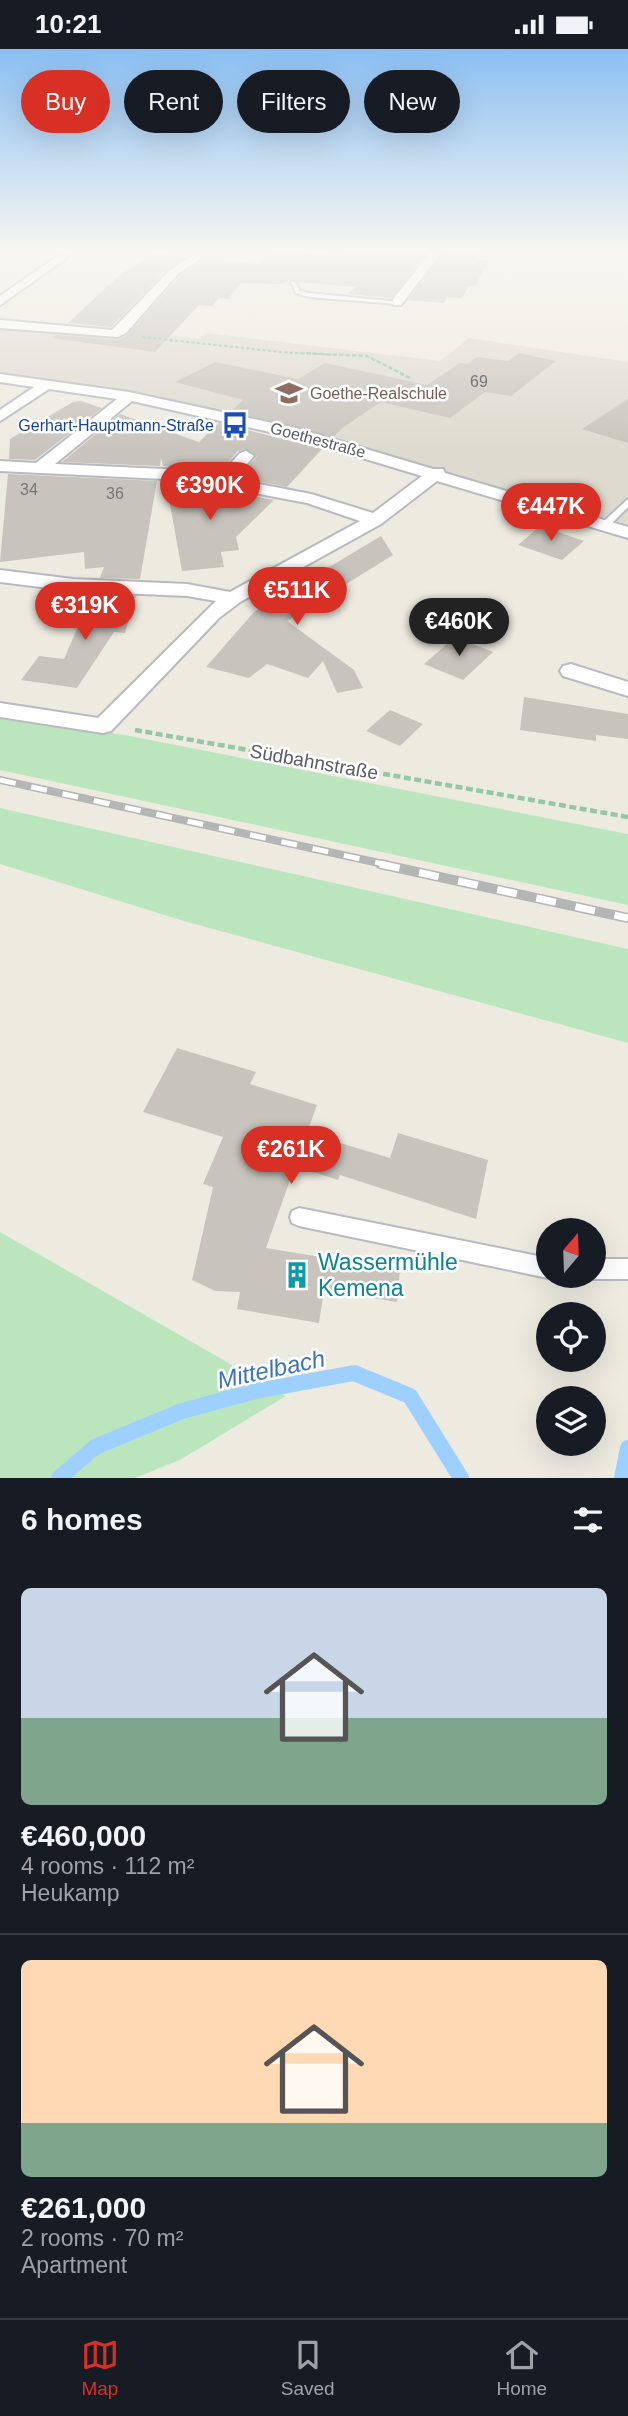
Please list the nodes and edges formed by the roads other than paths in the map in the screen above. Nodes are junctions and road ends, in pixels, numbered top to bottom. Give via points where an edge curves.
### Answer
1 (132, 317) edge
2 (0, 324) edge
3 (0, 378) edge
4 (47, 384) junction
5 (129, 396) junction
6 (0, 417) edge
7 (246, 456) dead end
8 (0, 466) edge
9 (40, 468) junction
10 (437, 473) junction
11 (224, 481) junction
12 (628, 502) edge
13 (375, 520) junction
14 (604, 526) junction
15 (628, 533) edge
16 (0, 576) edge
17 (233, 598) junction
18 (571, 671) dead end
19 (628, 689) edge
20 (0, 710) edge
21 (299, 1217) dead end
22 (536, 1266) edge
23 (606, 1269) edge
24 (628, 1269) edge

1 - 2 street via 118,332
3 - 4 street, Goethestraße
4 - 5 street, Goethestraße
4 - 6 street
5 - 9 street
5 - 10 street, Goethestraße via 296,433
7 - 11 street
8 - 9 street
9 - 11 street
10 - 13 street
10 - 14 street, Goethestraße
11 - 13 street via 311,499
12 - 14 lane
13 - 17 street
14 - 15 street, Goethestraße
16 - 17 street via 73,585 187,590
17 - 20 street via 103,726
18 - 19 street
21 - 22 lane
23 - 24 lane

